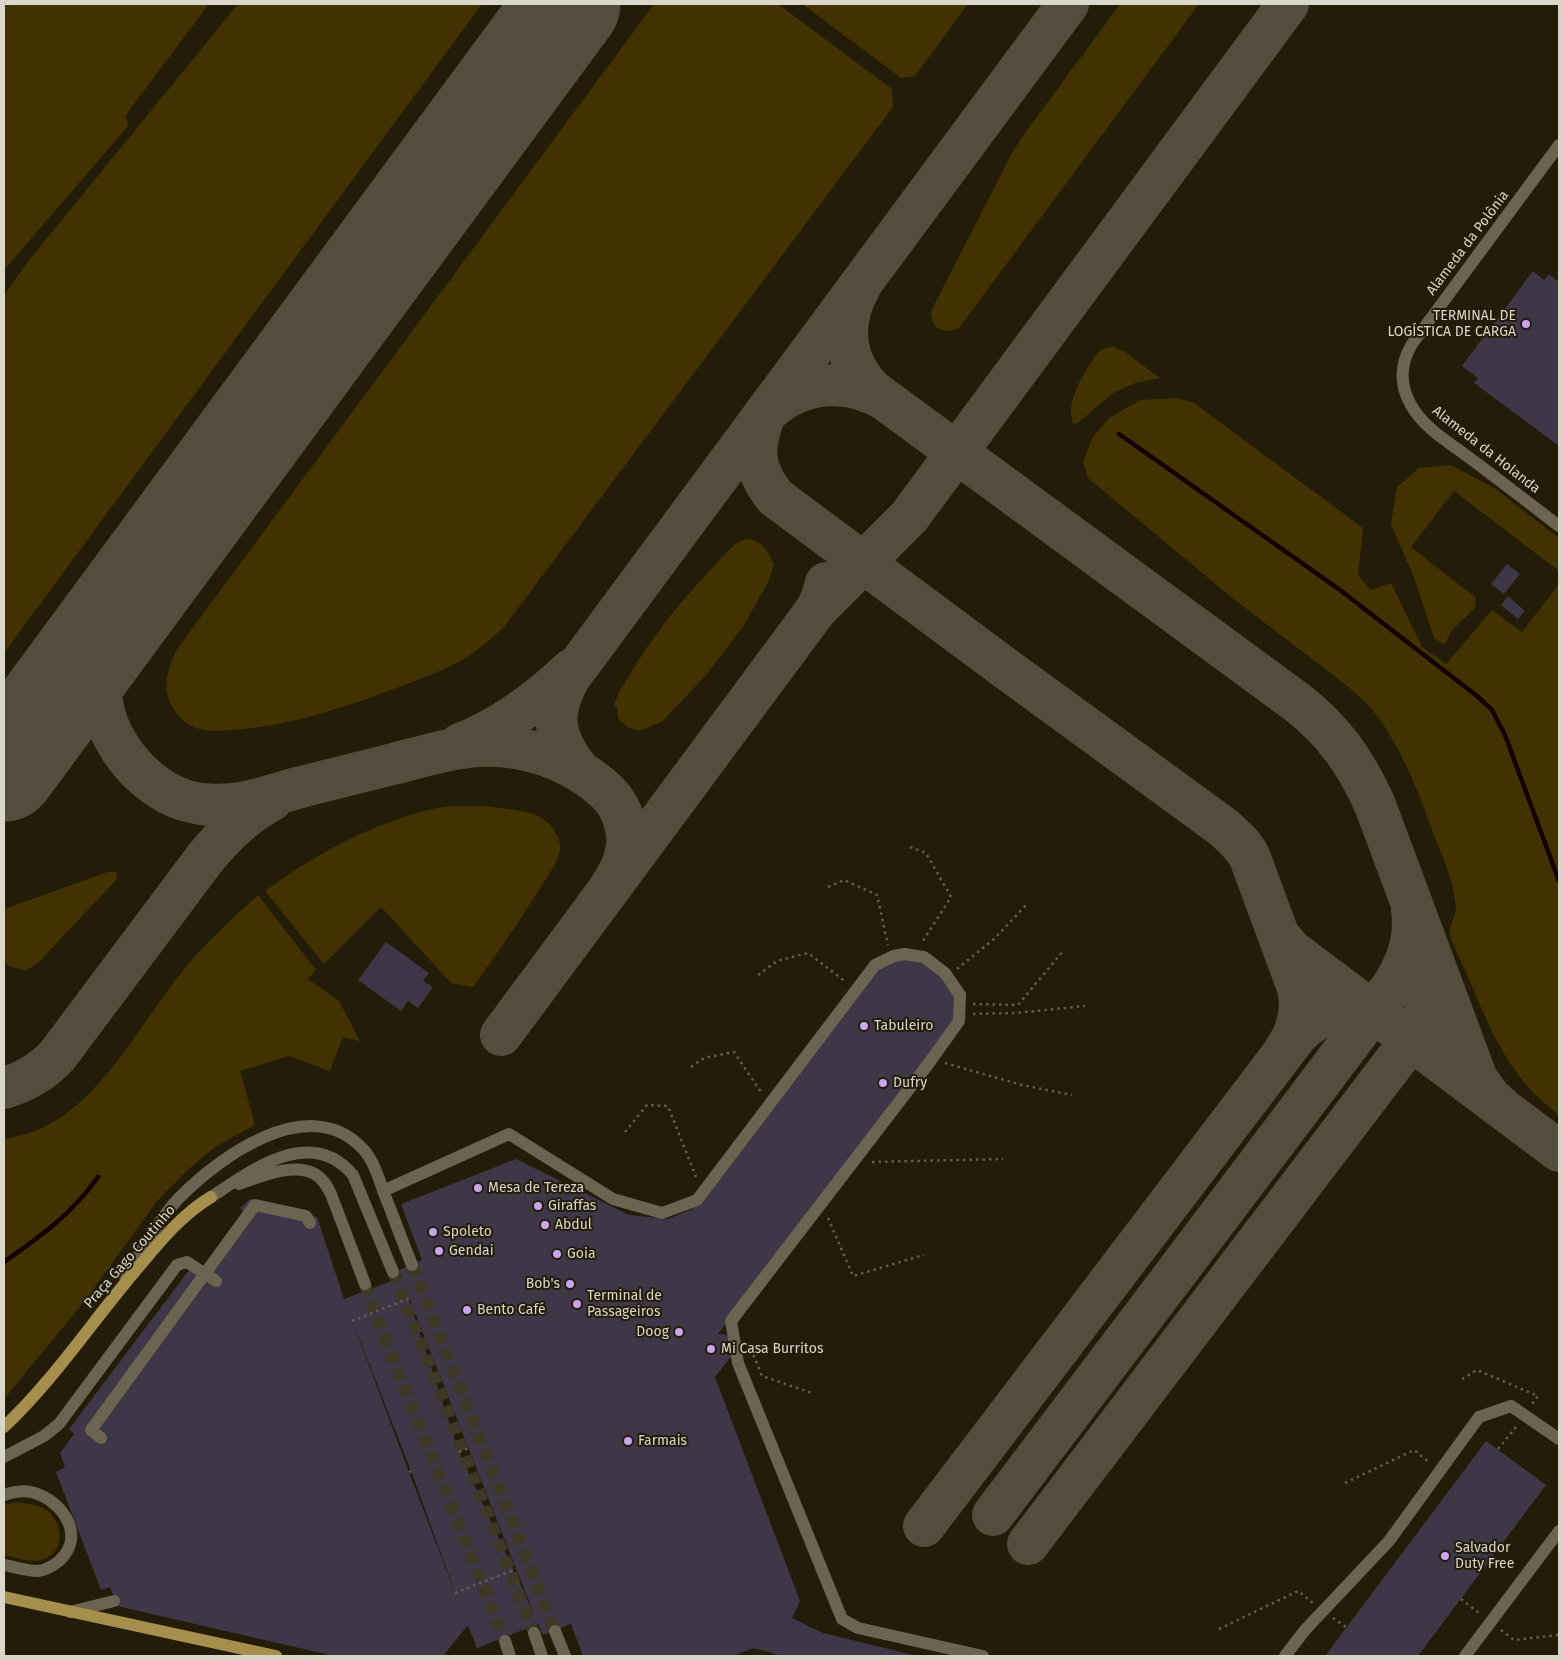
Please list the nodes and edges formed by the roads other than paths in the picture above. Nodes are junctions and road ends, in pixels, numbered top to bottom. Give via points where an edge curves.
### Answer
1 (1559, 145) edge
2 (1417, 416) joint
3 (1559, 526) edge
4 (383, 1191) junction
5 (211, 1196) junction
6 (310, 1223) dead end
7 (412, 1265) tunnel mouth
8 (394, 1272) tunnel mouth
9 (205, 1273) junction
10 (216, 1281) dead end
11 (365, 1284) tunnel mouth
12 (111, 1298) junction
13 (131, 1338) dead end
14 (117, 1344) junction
15 (4, 1427) edge
16 (101, 1438) dead end
17 (1559, 1439) edge
18 (4, 1456) edge
19 (4, 1494) edge
20 (1559, 1531) edge
21 (4, 1565) edge
22 (4, 1597) edge
23 (114, 1601) dead end
24 (70, 1612) junction
25 (556, 1631) tunnel mouth
26 (534, 1633) tunnel mouth
27 (505, 1641) tunnel mouth
28 (276, 1656) edge
29 (510, 1656) edge
30 (542, 1656) edge
31 (565, 1656) edge
32 (983, 1656) edge
33 (1285, 1656) edge
34 (1465, 1656) edge

1 - 2 lane, Alameda da Polônia via 1405,355 1404,392
2 - 3 lane, Alameda da Holanda
4 - 7 lane
4 - 12 lane via 360,1145 332,1128 301,1126 261,1138 210,1171 178,1200 161,1220
4 - 32 lane via 509,1134 613,1199 662,1213 698,1200 876,965 904,954 924,957 948,977 960,995 959,1021 731,1321 738,1363 842,1619 858,1628
5 - 8 lane via 274,1159 306,1152 322,1154 345,1166 353,1175
5 - 11 lane, Praça Gago Coutinho via 279,1172 313,1173 326,1184 331,1194
5 - 12 main road, Praça Gago Coutinho via 171,1228
6 - 9 lane via 306,1216 256,1204
9 - 10 lane
9 - 14 lane via 187,1262 176,1265
9 - 16 lane via 91,1430
12 - 15 main road, Praça Gago Coutinho via 48,1380
13 - 14 lane
14 - 18 lane via 59,1424
17 - 33 lane via 1511,1406 1479,1417 1389,1540
19 - 21 lane via 23,1491 52,1502 65,1515 71,1541 65,1555 48,1569 40,1571
20 - 34 lane
22 - 24 main road
23 - 24 lane
24 - 28 main road
25 - 31 lane
26 - 30 lane
27 - 29 lane

